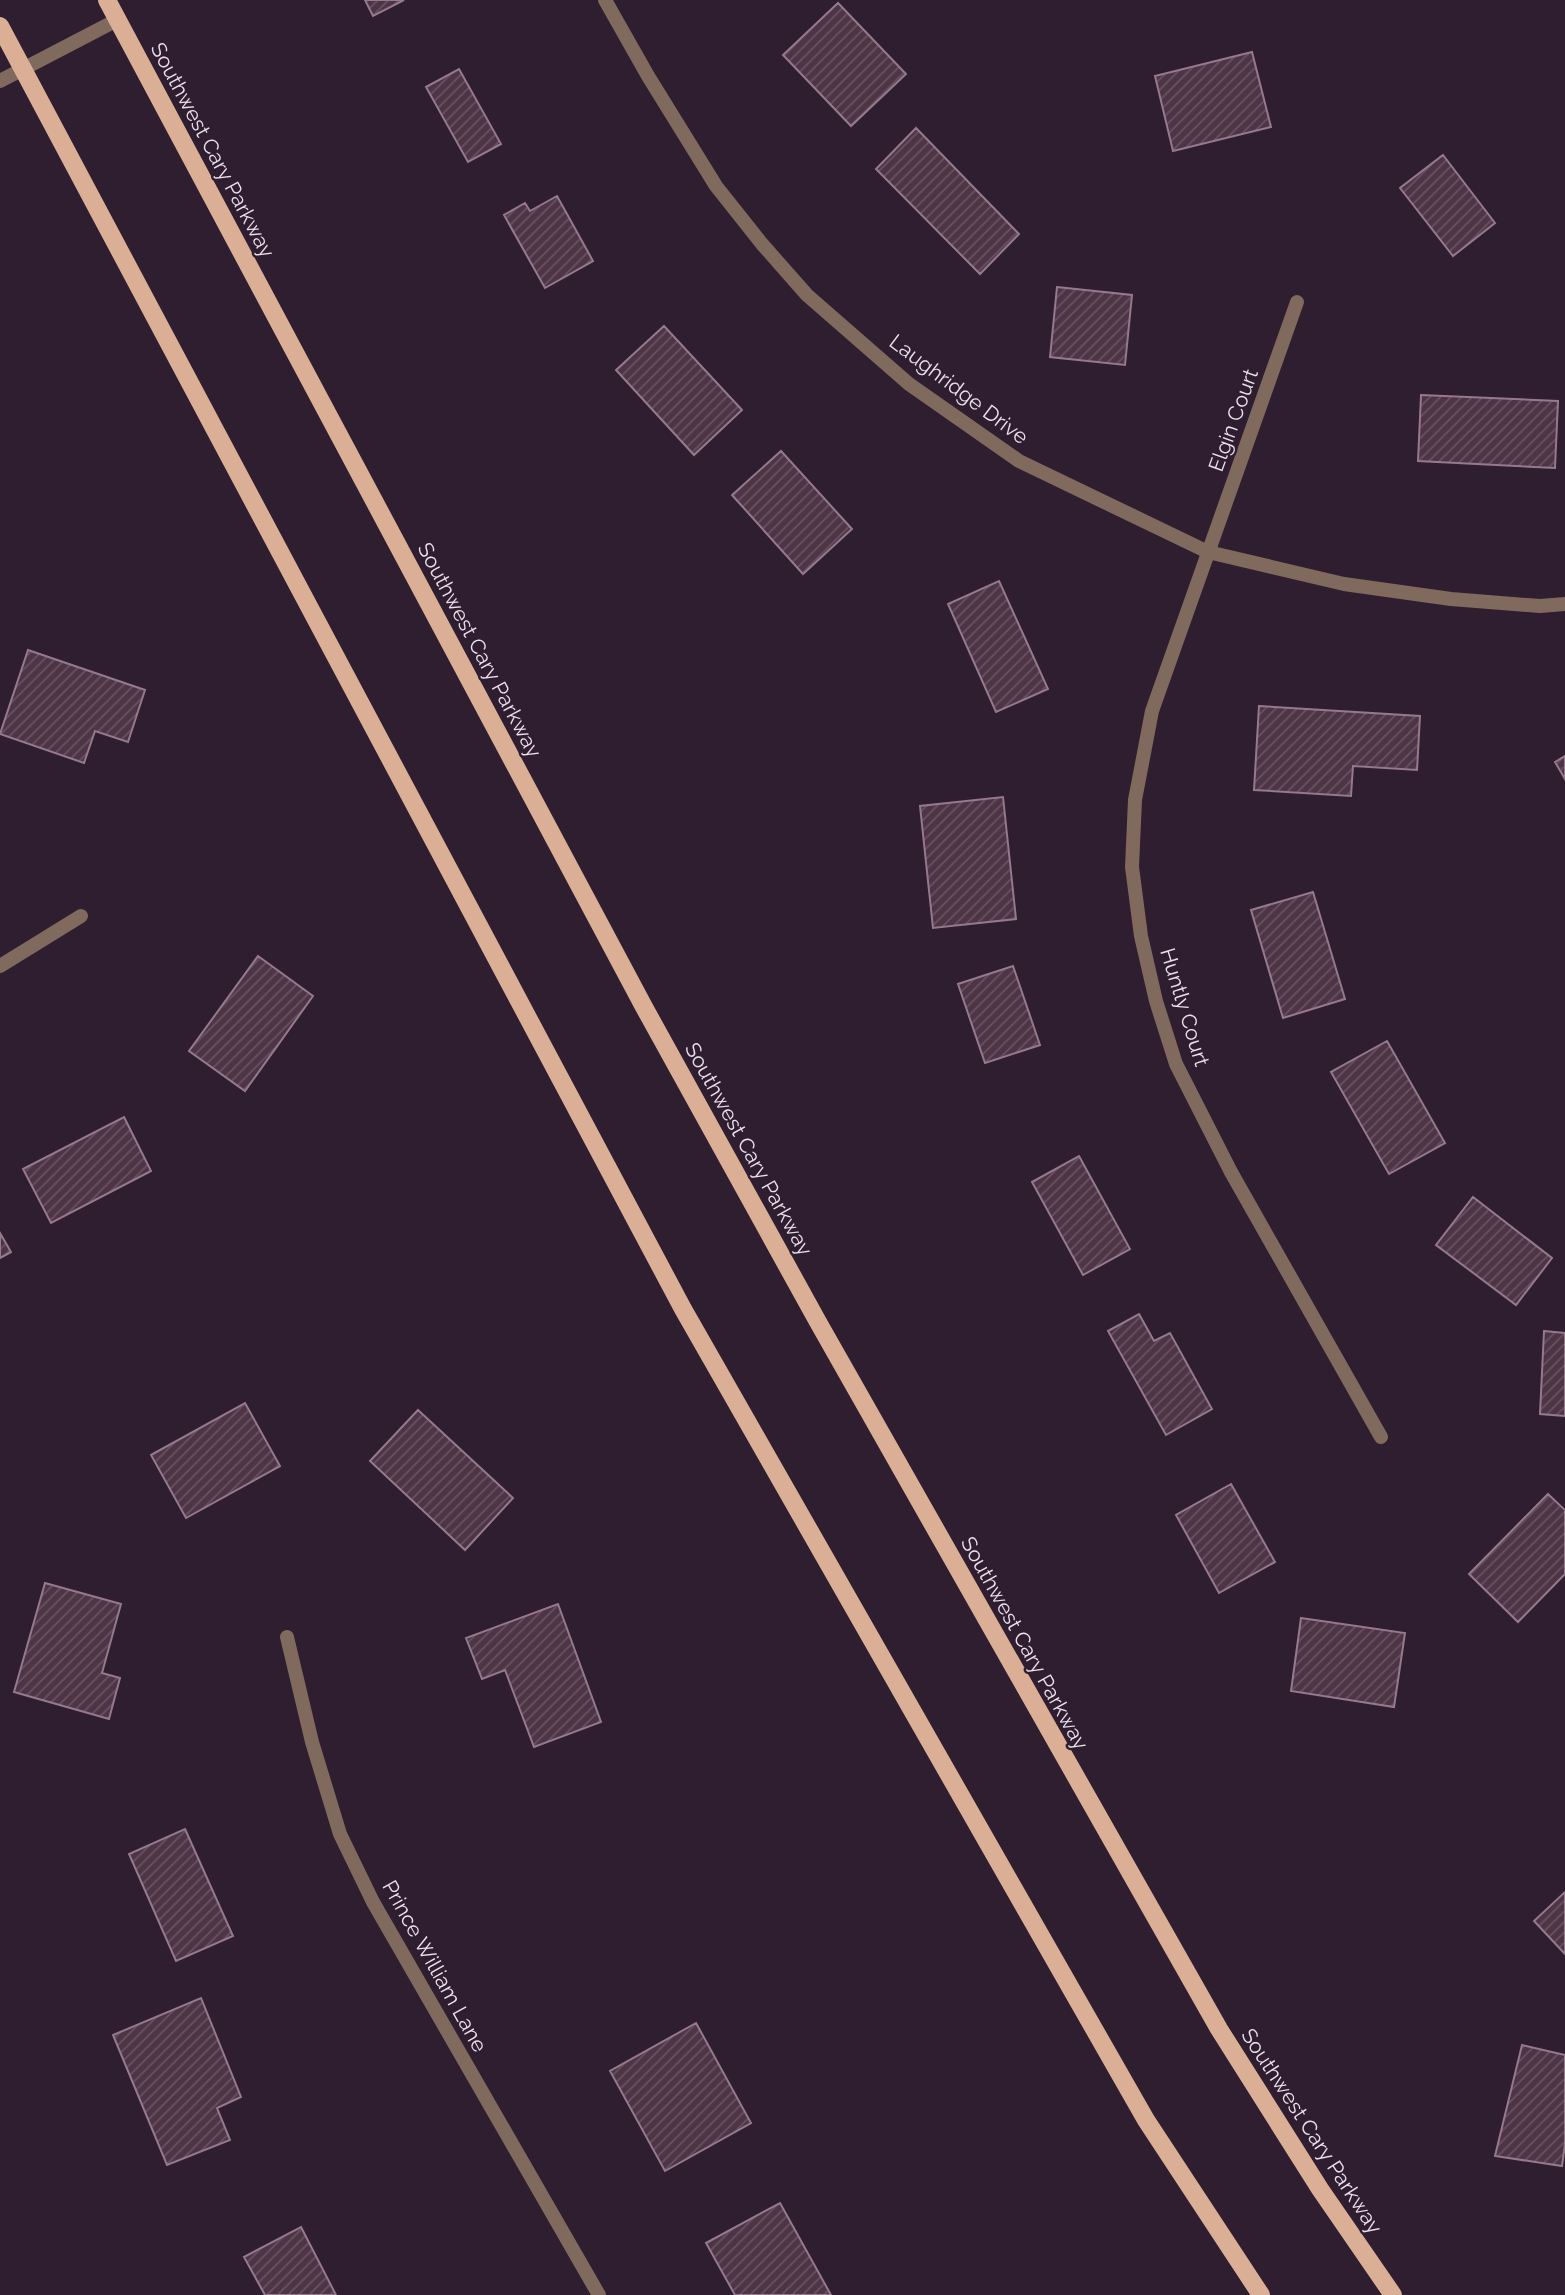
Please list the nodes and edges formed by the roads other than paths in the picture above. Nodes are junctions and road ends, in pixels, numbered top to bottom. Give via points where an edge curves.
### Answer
1 (107, 0) edge
2 (605, 0) edge
3 (117, 20) junction
4 (0, 26) edge
5 (23, 70) junction
6 (0, 81) edge
7 (1297, 302) dead end
8 (1208, 552) junction
9 (1565, 604) edge
10 (81, 916) dead end
11 (0, 966) edge
12 (1381, 1437) dead end
13 (287, 1637) dead end
14 (599, 2295) edge
15 (1261, 2295) edge
16 (1393, 2295) edge

1 - 3 main road, Southwest Cary Parkway
2 - 8 street, Laughridge Drive via 716,186 807,295 909,384 1020,461
3 - 5 street
3 - 16 main road, Southwest Cary Parkway via 644,1007 818,1322 1219,2029
4 - 5 main road
5 - 6 street
5 - 15 main road via 683,1309 1139,2108
7 - 8 street, Elgin Court
8 - 9 street, Laughridge Drive via 1344,584 1451,599
8 - 12 street, Huntly Court via 1152,711 1135,800 1132,867 1141,936 1176,1064 1231,1172
10 - 11 street
13 - 14 street, Prince William Lane via 340,1834 373,1902

